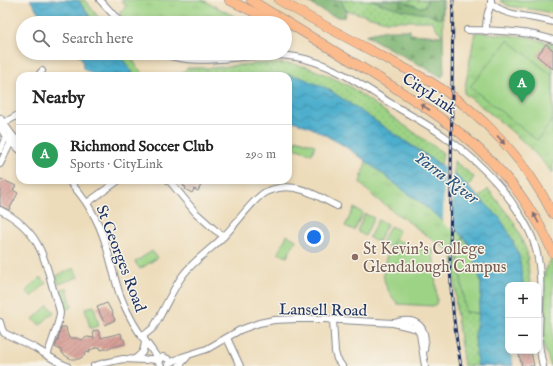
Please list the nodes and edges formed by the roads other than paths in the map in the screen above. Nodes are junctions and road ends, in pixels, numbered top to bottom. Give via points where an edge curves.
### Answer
1 (100, 0) edge
2 (229, 0) edge
3 (251, 0) edge
4 (278, 0) edge
5 (290, 0) edge
6 (491, 2) edge
7 (115, 16) edge
8 (262, 16) edge
9 (277, 16) edge
10 (553, 22) edge
11 (292, 25) edge
12 (292, 30) edge
13 (467, 30) dead end
14 (486, 31) junction
15 (553, 40) edge
16 (328, 47) junction
17 (377, 54) junction
18 (292, 56) edge
19 (191, 60) edge
20 (210, 60) edge
21 (16, 116) edge
22 (1, 124) edge
23 (10, 138) junction
24 (16, 141) edge
25 (16, 145) edge
26 (0, 150) edge
27 (0, 164) edge
28 (72, 184) edge
29 (113, 184) edge
30 (172, 184) edge
31 (87, 203) junction
32 (337, 206) dead end
33 (0, 210) edge
34 (553, 214) edge
35 (224, 236) junction
36 (553, 253) edge
37 (333, 320) junction
38 (0, 322) edge
39 (227, 338) junction
40 (143, 339) junction
41 (47, 355) junction
42 (185, 356) junction
43 (135, 359) junction
44 (165, 363) edge
45 (61, 365) edge
46 (67, 366) edge
47 (94, 366) edge
48 (179, 366) edge
49 (240, 366) edge
50 (342, 366) edge
51 (425, 366) edge
52 (543, 366) edge

1 - 7 street
2 - 8 highway
3 - 9 highway, CityLink
4 - 17 highway, CityLink
5 - 17 highway
6 - 10 street via 495,8 505,12
6 - 14 street
11 - 16 highway, CityLink
12 - 16 highway
13 - 14 street
14 - 15 street via 530,33
36 -> 16 highway, CityLink via 533,214 503,173 478,148 434,113
17 -> 34 highway, CityLink via 431,82 473,113 496,134 531,176
18 - 52 street via 336,70 443,135 465,152 504,192 536,247 539,271 539,339
19 - 20 street
21 - 22 street
22 - 23 street
23 - 24 street
23 - 25 street
23 - 26 street
23 - 27 street
28 - 31 street, St Georges Road
29 - 31 street
30 - 35 street via 196,213
31 - 40 street, St Georges Road via 103,235 120,295
32 - 35 street via 308,191 281,187 261,195
33 - 41 street via 27,229 39,246 49,274 60,314
35 - 40 street via 183,275 156,324
37 - 39 street, Lansell Road via 259,322
37 - 50 street via 335,352
37 - 51 street, Lansell Road via 411,326 421,331 426,344
38 - 41 street via 4,333
39 - 42 street, Lansell Road via 207,349
39 - 49 street
40 - 43 street via 143,352
40 - 44 street, St Georges Road via 154,354
41 - 45 street
42 - 44 street, Lansell Road
42 - 48 street, Lansell Road
43 - 44 street
43 - 47 street via 115,360
45 - 46 street

